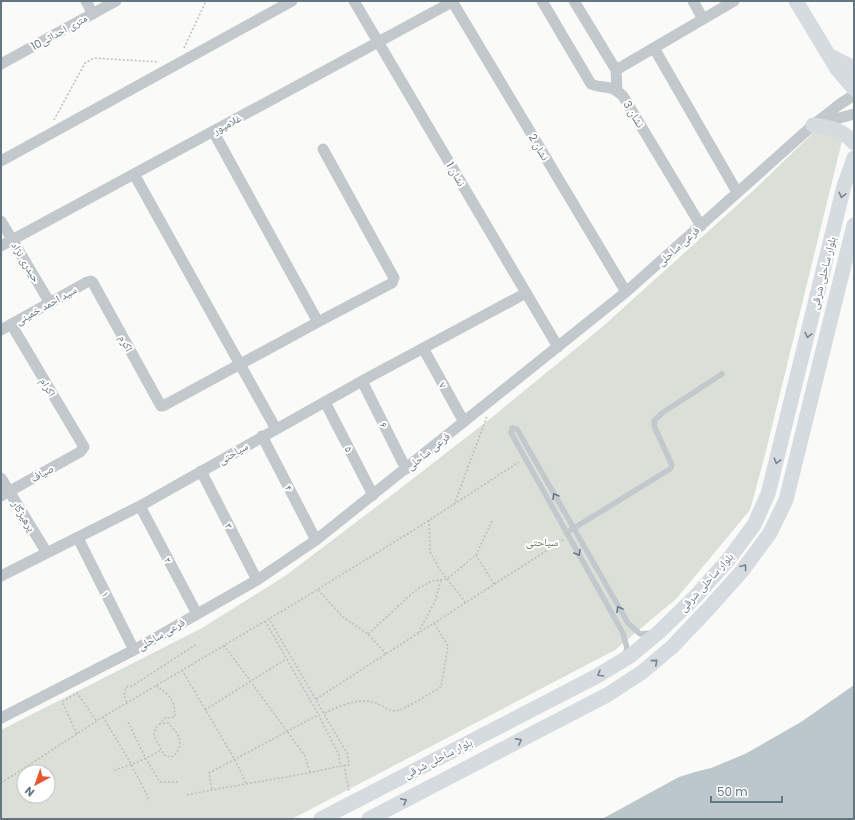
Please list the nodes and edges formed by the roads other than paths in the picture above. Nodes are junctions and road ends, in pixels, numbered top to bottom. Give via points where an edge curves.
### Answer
1 (86, 1) edge
2 (116, 1) edge
3 (292, 1) edge
4 (354, 1) edge
5 (453, 1) edge
6 (542, 1) edge
7 (574, 1) edge
8 (693, 1) edge
9 (734, 1) edge
10 (796, 1) edge
11 (93, 14) junction
12 (703, 19) junction
13 (378, 42) junction
14 (654, 48) junction
15 (828, 54) junction
16 (1, 64) edge
17 (854, 68) edge
18 (616, 70) junction
19 (854, 89) edge
20 (617, 90) junction
21 (854, 95) edge
22 (854, 114) edge
23 (813, 125) junction
24 (213, 131) junction
25 (854, 143) edge
26 (323, 149) dead end
27 (854, 158) edge
28 (1, 161) edge
29 (134, 174) junction
30 (737, 192) junction
31 (1, 221) edge
32 (854, 225) edge
33 (701, 226) junction
34 (12, 240) junction
35 (1, 246) edge
36 (91, 281) joint
37 (626, 292) junction
38 (526, 293) junction
39 (50, 303) junction
40 (318, 322) junction
41 (6, 327) edge
42 (558, 347) junction
43 (423, 348) junction
44 (239, 365) junction
45 (722, 374) dead end
46 (362, 381) junction
47 (325, 402) junction
48 (464, 422) junction
49 (276, 429) junction
50 (262, 436) junction
51 (83, 449) joint
52 (406, 469) junction
53 (201, 471) junction
54 (1, 478) edge
55 (5, 494) edge
56 (373, 495) junction
57 (140, 506) junction
58 (574, 529) junction
59 (567, 534) junction
60 (78, 538) junction
61 (316, 540) junction
62 (47, 553) junction
63 (1, 576) edge
64 (257, 580) junction
65 (197, 614) junction
66 (634, 628) junction
67 (659, 632) junction
68 (624, 636) junction
69 (134, 650) junction
70 (621, 661) junction
71 (1, 718) edge
72 (321, 819) edge
73 (369, 819) edge

1 - 11 street
2 - 11 street, 10متری احداثی
3 - 28 street
4 - 13 street, نشان 1
5 - 13 street, غلامپور
5 - 37 street, نشان 2
6 - 20 street, نشان 3 via 591,84
7 - 18 street
8 - 12 street
9 - 12 street
10 - 15 main road
11 - 16 street, 10متری احداثی
12 - 14 street
13 - 24 street, غلامپور
13 - 38 street, نشان 1
14 - 18 street
14 - 30 street
15 - 17 main road
15 - 19 main road
18 - 20 street
20 - 33 street, نشان 3
21 - 23 street, فرعی ساحلی
22 - 23 street, فرعی ساحلی
23 - 25 main road via 827,126 839,131
23 - 30 street, فرعی ساحلی
24 - 29 street, غلامپور
24 - 40 street
26 - 40 street via 394,278 392,283
27 -> 67 main road, بلوار ساحلی شرقی via 844,186 768,494 754,525 728,560
29 - 34 street, غلامپور
29 - 44 street
30 - 33 street, فرعی ساحلی
31 - 34 street, حیدری نژاد
73 -> 32 main road, بلوار ساحلی شرقی via 607,695 641,673 672,647 742,571 770,533 786,500
33 - 37 street, فرعی ساحلی
34 - 35 street, غلامپور
34 - 39 street, حیدری نژاد
36 - 39 street, سید احمد خمینی
36 - 44 street, اکرم via 161,406 166,406
37 - 42 street, فرعی ساحلی
38 - 42 street, نشان 1
38 - 43 street, سیاحتی
39 - 41 street, سید احمد خمینی
40 - 44 street
41 - 51 street, اکرام
42 - 48 street, فرعی ساحلی
43 - 46 street, سیاحتی
43 - 48 street, ۷
44 - 49 street
45 - 58 lane via 662,413 654,421 654,428 672,466 670,469
46 - 47 street, سیاحتی
46 - 52 street, ۶
47 - 49 street, سیاحتی
47 - 56 street, ۵
48 - 52 street, فرعی ساحلی
49 - 50 street, سیاحتی
50 - 53 street, سیاحتی
50 - 61 street, ۴
51 - 55 street, صیاف
52 - 56 street, فرعی ساحلی
53 - 57 street, سیاحتی
53 - 64 street, ۳
54 - 55 street, پرهیزگار
55 - 62 street, پرهیزگار
56 - 61 street, فرعی ساحلی
57 - 60 street, سیاحتی
57 - 65 street, ۲
58 - 59 lane
58 -> 59 lane via 517,429 512,428 511,433
66 -> 58 lane via 628,623
59 -> 68 lane
60 - 62 street, سیاحتی
60 - 69 street, ۱
61 - 64 street, فرعی ساحلی
62 - 63 street, سیاحتی
64 - 65 street, فرعی ساحلی
65 - 69 street, فرعی ساحلی
66 - 67 lane via 640,634
66 - 68 lane
67 - 70 main road, بلوار ساحلی شرقی
68 - 70 lane via 628,648
69 - 71 street, فرعی ساحلی
70 -> 72 main road, بلوار ساحلی شرقی via 597,676

